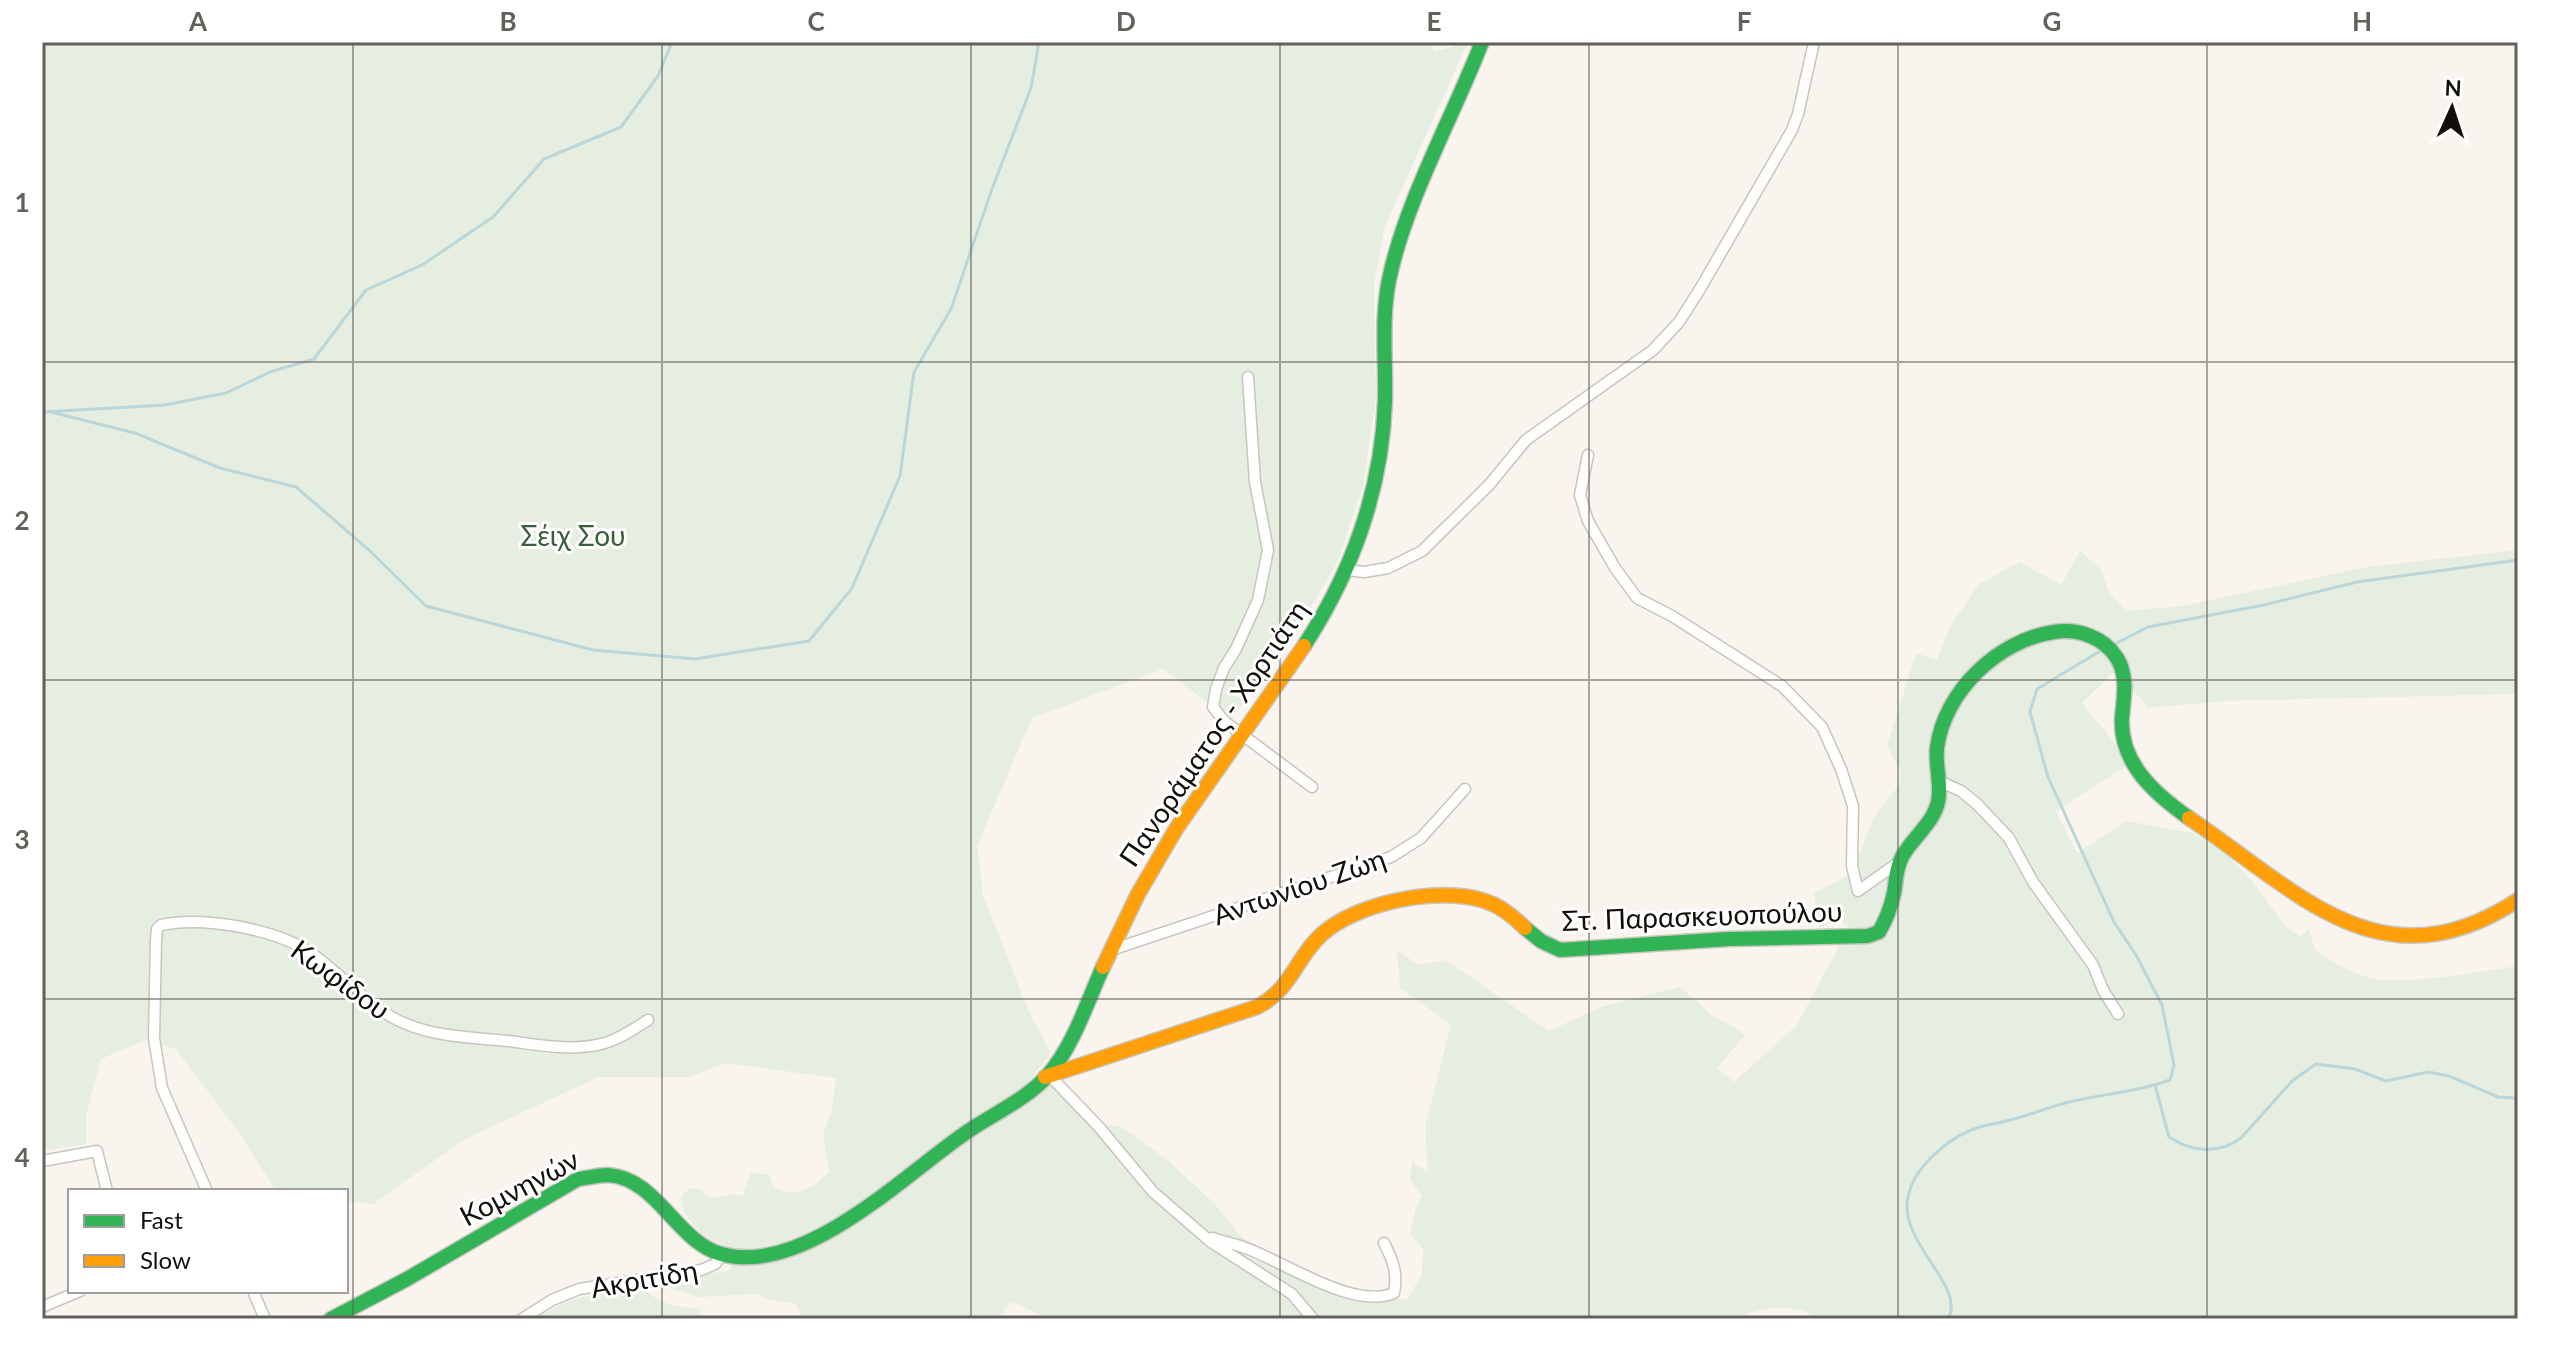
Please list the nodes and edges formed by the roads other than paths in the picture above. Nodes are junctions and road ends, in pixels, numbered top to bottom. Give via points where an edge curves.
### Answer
1 (1482, 42) edge
2 (1814, 42) edge
3 (1248, 377) dead end
4 (1588, 455) dead end
5 (1347, 570) junction
6 (1243, 733) junction
7 (1937, 780) junction
8 (1312, 787) dead end
9 (1465, 789) dead end
10 (1899, 862) junction
11 (2518, 900) edge
12 (1111, 950) junction
13 (2118, 1014) dead end
14 (648, 1020) dead end
15 (1045, 1077) junction
16 (42, 1161) edge
17 (106, 1189) edge
18 (206, 1189) edge
19 (1203, 1235) junction
20 (1384, 1243) dead end
21 (721, 1256) junction
22 (75, 1293) edge
23 (254, 1293) edge
24 (42, 1307) edge
25 (265, 1319) edge
26 (331, 1319) edge
27 (522, 1319) edge
28 (1313, 1319) edge

1 - 5 main road, Πανοράματος - Χορτιάτη via 1414,204 1390,276 1380,458
2 - 5 street via 1792,130 1679,322 1653,350 1526,440 1422,551 1388,568
3 - 6 street via 1255,482 1268,550 1258,600 1224,668 1213,707
4 - 10 street via 1580,495 1588,521 1637,598 1782,686 1822,727 1853,806 1852,866 1858,891
5 - 6 main road, Πανοράματος - Χορτιάτη via 1313,631
6 - 8 street
6 - 12 main road, Πανοράματος - Χορτιάτη via 1173,832
7 - 10 main road, Στ. Παρασκευοπούλου via 1936,808
7 - 11 main road, Στ. Παρασκευοπούλου via 1939,733 1971,679 2028,638 2079,630 2108,647 2121,667 2123,739 2141,775 2160,795 2335,919 2364,931 2418,937 2490,918
7 - 13 street via 1969,797 2009,838 2033,882 2093,965
9 - 12 street, Αντωνίου Ζώη via 1421,838 1391,857
10 - 15 main road, Στ. Παρασκευοπούλου via 1885,921 1879,932 1868,936 1560,950 1540,943 1502,908 1482,900 1406,900 1356,913 1322,934 1287,988 1267,1003
12 - 15 main road, Πανοράματος - Χορτιάτη via 1071,1037
14 - 18 street, Κωφίδου via 622,1037 578,1047 460,1038 392,1018 294,942 253,928 161,925 156,940 154,1038 162,1088
15 - 19 street via 1051,1077 1099,1127 1153,1192
15 - 21 main road, Πανοράματος - Χορτιάτη via 826,1232 763,1257
16 - 17 street via 97,1151
19 - 20 street via 1324,1283 1382,1298 1394,1293 1397,1279
19 - 28 street via 1292,1294
21 - 26 main road, Κομνηνών via 682,1230 635,1182 615,1174 593,1174
21 - 27 street, Ακριτίδη via 701,1270 579,1289
22 - 24 street
23 - 25 street

